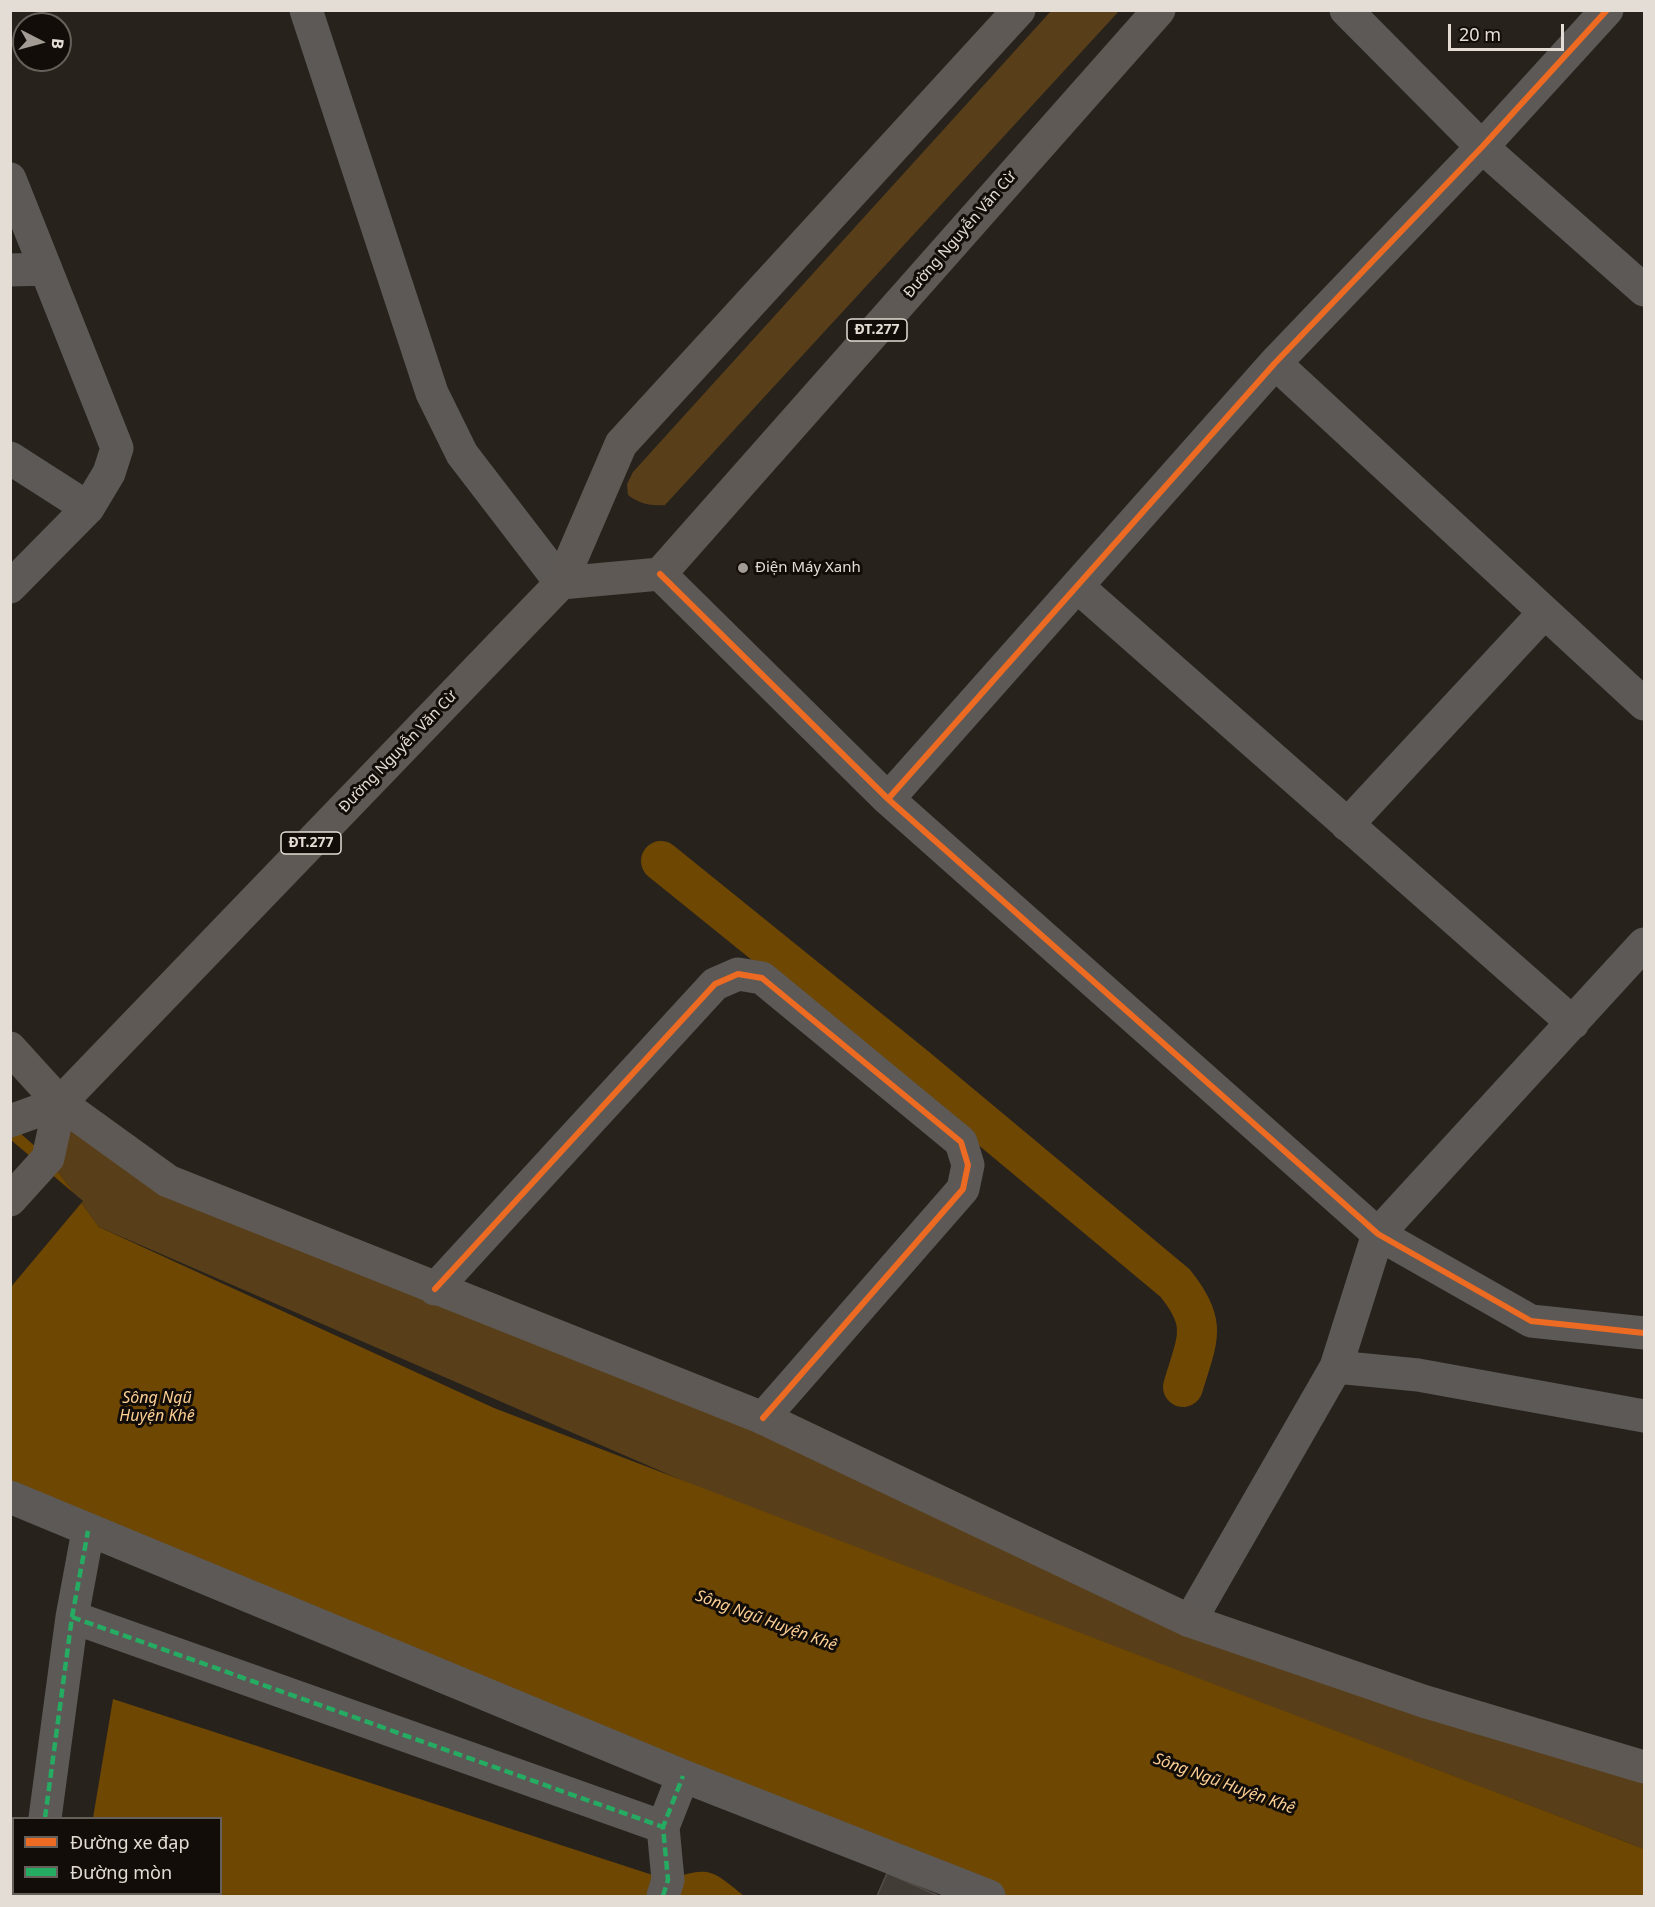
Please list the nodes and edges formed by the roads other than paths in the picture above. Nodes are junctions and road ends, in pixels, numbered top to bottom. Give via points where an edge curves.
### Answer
1 (306, 10) edge
2 (1019, 10) edge
3 (1159, 10) edge
4 (1346, 10) edge
5 (1607, 10) edge
6 (1482, 147) junction
7 (10, 179) edge
8 (10, 270) edge
9 (46, 270) junction
10 (1644, 290) edge
11 (1275, 363) junction
12 (10, 459) edge
13 (88, 508) junction
14 (660, 574) junction
15 (561, 583) junction
16 (10, 587) edge
17 (1078, 587) junction
18 (1544, 613) junction
19 (1644, 704) edge
20 (888, 799) junction
21 (1347, 825) junction
22 (1644, 944) edge
23 (1573, 1023) junction
24 (10, 1048) edge
25 (60, 1103) junction
26 (10, 1121) edge
27 (10, 1200) edge
28 (1378, 1234) junction
29 (435, 1289) junction
30 (1644, 1333) edge
31 (1336, 1367) junction
32 (1644, 1416) edge
33 (763, 1418) junction
34 (10, 1497) edge
35 (88, 1531) junction
36 (72, 1617) junction
37 (1190, 1621) junction
38 (1644, 1767) edge
39 (683, 1776) junction
40 (45, 1817) edge
41 (663, 1827) junction
42 (663, 1896) edge
43 (989, 1896) edge

1 - 15 street via 432,393 462,454
2 - 15 main road, Đường Nguyễn Văn Cừ / ĐT.277 via 621,444
3 - 14 main road, Đường Nguyễn Văn Cừ / ĐT.277
4 - 6 street
5 - 6 street
6 - 10 street
6 - 11 street
7 - 9 street
8 - 9 street
9 - 13 street via 117,448 109,473
11 - 17 street
11 - 18 street
12 - 13 street
13 - 16 street
14 - 15 main road
14 - 20 street
15 - 25 main road, Đường Nguyễn Văn Cừ / ĐT.277
17 - 20 street
17 - 21 street
18 - 19 street
18 - 21 street
20 - 28 street
21 - 23 street
22 - 23 street
23 - 28 street
24 - 25 main road
25 - 26 main road, Đường Nguyễn Văn Cừ / ĐT.277
25 - 27 main road via 48,1158
25 - 29 main road via 168,1181
28 - 30 street via 1531,1321
28 - 31 street
29 - 33 main road
29 - 33 street via 715,984 738,974 762,978 961,1142 968,1165 963,1189
31 - 32 street via 1418,1375
31 - 37 street
33 - 37 main road
34 - 35 street
35 - 36 street
35 - 39 street
36 - 40 street
36 - 41 street
37 - 38 main road via 1423,1701
39 - 41 street
39 - 43 street
41 - 42 street via 668,1880

